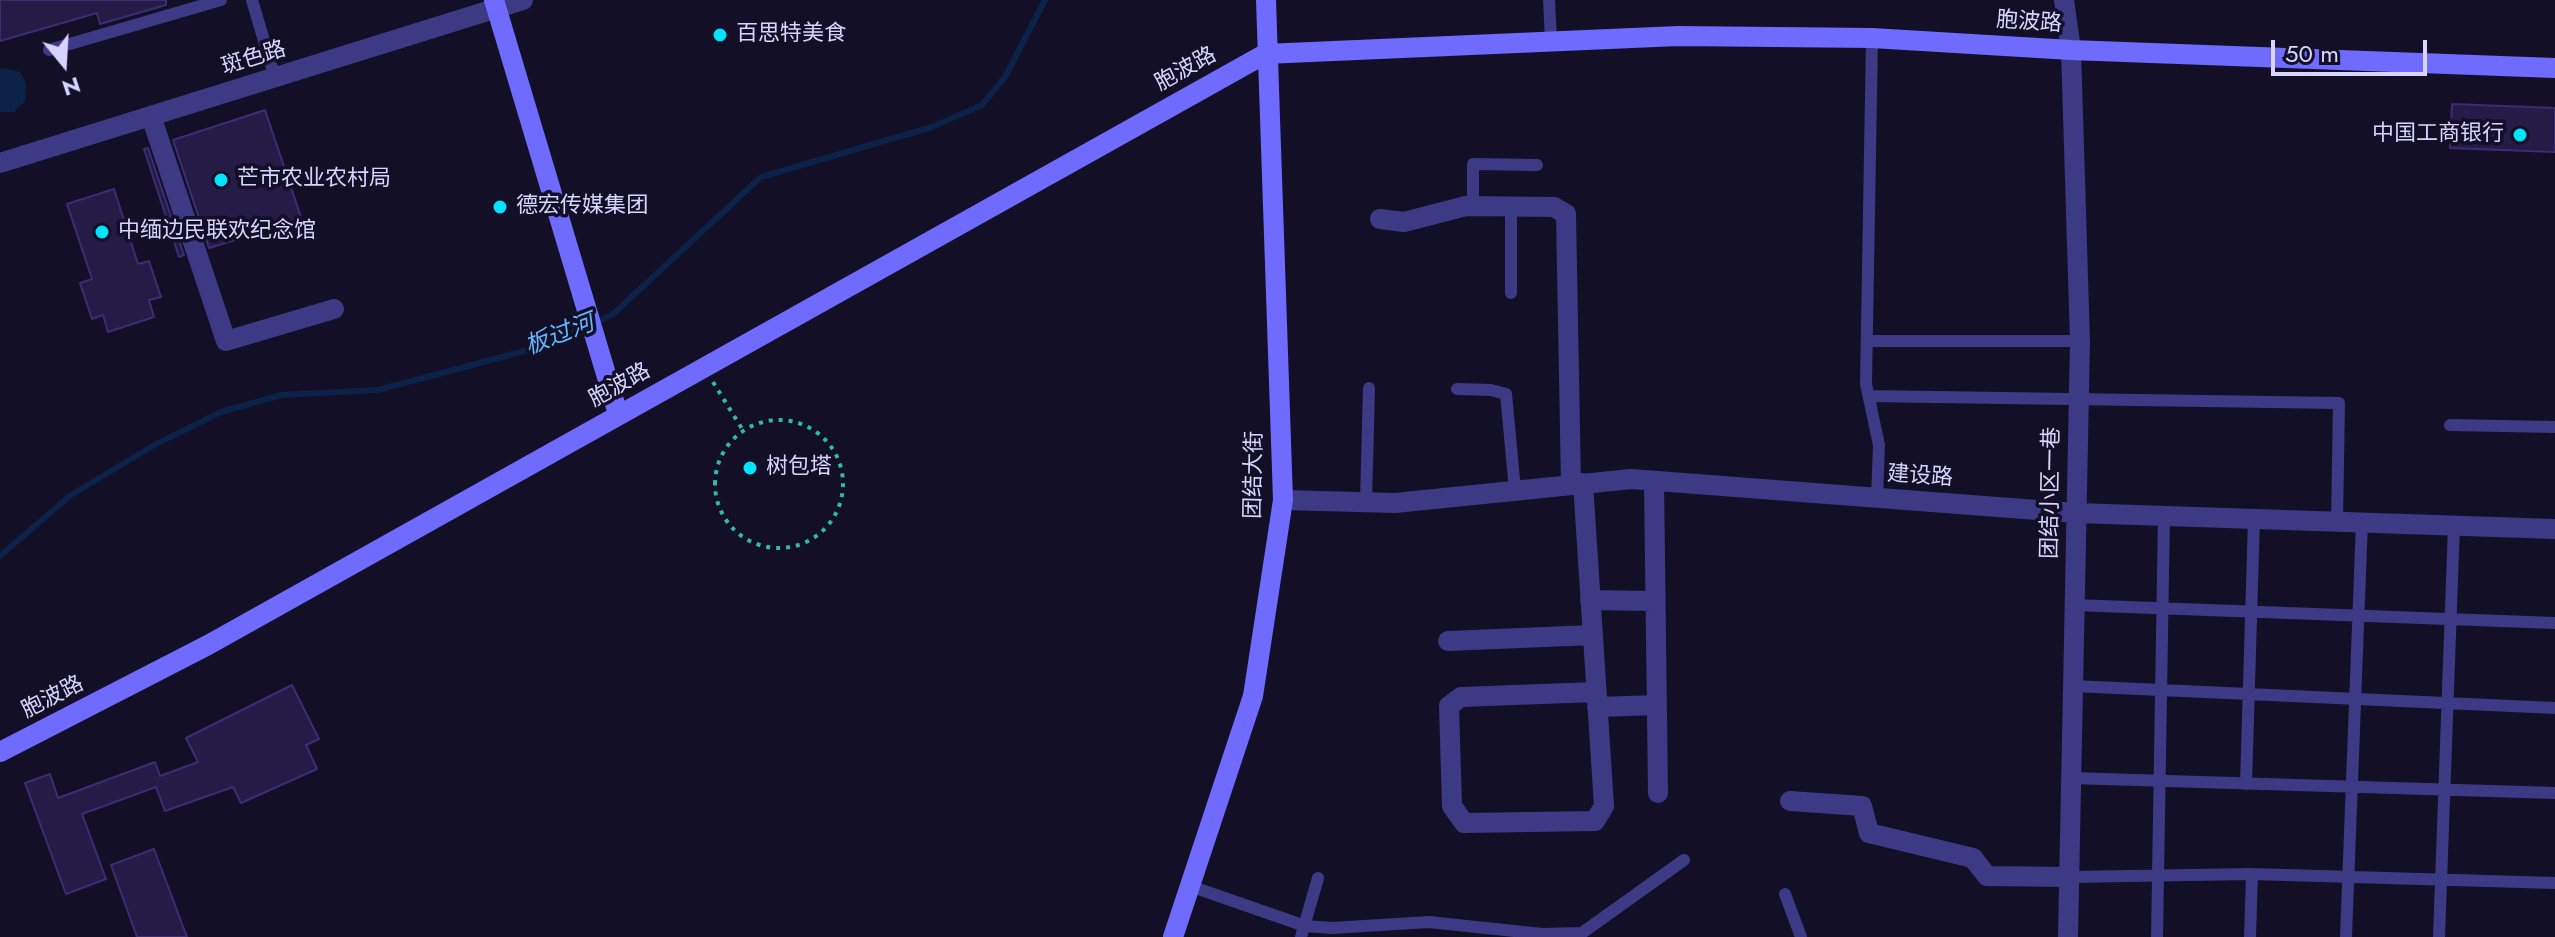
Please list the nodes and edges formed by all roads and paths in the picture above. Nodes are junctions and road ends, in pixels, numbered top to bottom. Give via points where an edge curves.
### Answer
1 (221, 0) edge
2 (252, 0) edge
3 (523, 0) edge
4 (1266, 0) edge
5 (1549, 0) edge
6 (2064, 0) edge
7 (496, 5) edge
8 (1872, 38) junction
9 (1551, 41) junction
10 (49, 50) dead end
11 (2071, 50) junction
12 (1265, 54) junction
13 (2555, 68) edge
14 (275, 78) junction
15 (151, 116) junction
16 (0, 163) edge
17 (1537, 165) dead end
18 (1473, 206) junction
19 (1511, 206) junction
20 (1380, 219) dead end
21 (1511, 293) dead end
22 (334, 309) dead end
23 (1867, 341) junction
24 (2080, 341) junction
25 (704, 366) junction
26 (1369, 388) dead end
27 (1457, 389) dead end
28 (1869, 396) junction
29 (2078, 401) junction
30 (618, 414) junction
31 (2450, 425) dead end
32 (2555, 427) edge
33 (744, 432) junction
34 (1654, 481) junction
35 (1577, 483) junction
36 (1515, 490) junction
37 (1877, 498) junction
38 (1283, 500) junction
39 (1366, 502) junction
40 (2076, 513) junction
41 (2164, 515) junction
42 (2254, 519) junction
43 (2337, 521) junction
44 (2362, 522) junction
45 (2454, 525) junction
46 (2555, 529) edge
47 (1590, 600) junction
48 (1655, 601) junction
49 (2074, 605) junction
50 (2162, 608) junction
51 (2251, 612) junction
52 (2357, 616) junction
53 (2450, 619) junction
54 (2555, 623) edge
55 (1593, 635) junction
56 (1448, 641) dead end
57 (2073, 686) junction
58 (2161, 690) junction
59 (2249, 694) junction
60 (1597, 699) junction
61 (2354, 699) junction
62 (2447, 703) junction
63 (1657, 705) junction
64 (2555, 708) edge
65 (0, 752) edge
66 (2071, 778) junction
67 (2159, 781) junction
68 (2246, 784) junction
69 (2351, 787) junction
70 (2444, 790) junction
71 (1658, 793) dead end
72 (2555, 793) edge
73 (1790, 801) dead end
74 (1684, 860) dead end
75 (2252, 874) junction
76 (2158, 875) junction
77 (2069, 877) junction
78 (2348, 877) junction
79 (1318, 878) dead end
80 (2441, 879) junction
81 (2555, 883) edge
82 (1190, 886) junction
83 (1785, 894) dead end
84 (1303, 931) edge
85 (1173, 937) edge
86 (1801, 937) edge
87 (2068, 937) edge
88 (2157, 937) edge
89 (2250, 937) edge
90 (2346, 937) edge
91 (2439, 937) edge

1 - 10 lane
2 - 14 lane
3 - 7 street, 斑色路
4 - 12 main road, 团结大街
5 - 9 lane
6 - 11 street, 团结小区一巷
7 - 14 street, 斑色路
7 - 30 main road
8 - 9 main road, 胞波路
8 - 11 main road, 胞波路
8 - 23 lane
9 - 12 main road, 胞波路
11 - 13 main road, 胞波路
11 - 24 street, 团结小区一巷
12 - 25 main road, 胞波路
12 - 38 main road, 团结大街
14 - 15 street, 斑色路
15 - 16 street, 斑色路
15 - 22 street via 226,341
17 - 18 lane via 1473,164
18 - 19 street
18 - 20 street via 1404,222
19 - 21 lane
19 - 35 street via 1554,207 1566,214
23 - 24 lane
23 - 28 lane
24 - 29 street, 团结小区一巷
25 - 30 main road, 胞波路
25 - 33 path
26 - 39 lane
27 - 36 lane via 1506,394
28 - 29 lane
28 - 37 lane via 1879,445
29 - 40 street, 团结小区一巷
29 - 43 lane via 2339,403
30 - 65 main road, 胞波路 via 208,645
31 - 32 lane
33 - 33 path via 724,450 716,469 719,510 746,540 766,548 808,541 826,528 840,500 841,468 832,448 817,432 797,423 776,420
34 - 35 street, 建设路
34 - 37 street, 建设路
34 - 48 street
35 - 36 street, 建设路
35 - 47 street
36 - 39 street, 建设路
37 - 40 street, 建设路
38 - 39 street, 建设路
38 - 82 main road, 团结大街 via 1253,696
40 - 41 street, 建设路
40 - 49 street, 团结小区一巷
41 - 42 street, 建设路
41 - 50 lane
42 - 43 street, 建设路
42 - 51 lane
43 - 44 street, 建设路
44 - 45 street, 建设路
44 - 52 lane
45 - 46 street, 建设路
45 - 53 lane
47 - 48 street
47 - 55 street
48 - 63 street
49 - 50 lane
49 - 57 street, 团结小区一巷
50 - 51 lane
50 - 58 lane
51 - 52 lane
51 - 59 lane
52 - 53 lane
52 - 61 lane
53 - 54 lane
53 - 62 lane
55 - 56 street
55 - 60 street
57 - 58 lane
57 - 66 street, 团结小区一巷
58 - 59 lane
58 - 67 lane
59 - 61 lane
59 - 68 lane
60 - 60 street via 1604,806 1595,821 1464,823 1452,806 1449,706 1461,697
60 - 63 street
61 - 62 lane
61 - 69 lane
62 - 64 lane
62 - 70 lane
63 - 71 street
66 - 67 lane
66 - 77 street, 团结小区一巷
67 - 68 lane
67 - 76 lane
68 - 69 lane
69 - 70 lane
69 - 78 lane
70 - 72 lane
70 - 80 lane
73 - 77 street via 1862,806 1869,833 1973,858 1987,876
74 - 84 lane via 1582,933 1429,922
75 - 76 lane
75 - 78 lane
75 - 89 lane
76 - 77 lane
76 - 88 lane
77 - 87 street, 团结小区一巷
78 - 80 lane
78 - 90 lane
79 - 84 lane
80 - 81 lane
80 - 91 lane
82 - 84 lane
82 - 85 main road, 团结大街
83 - 86 lane

